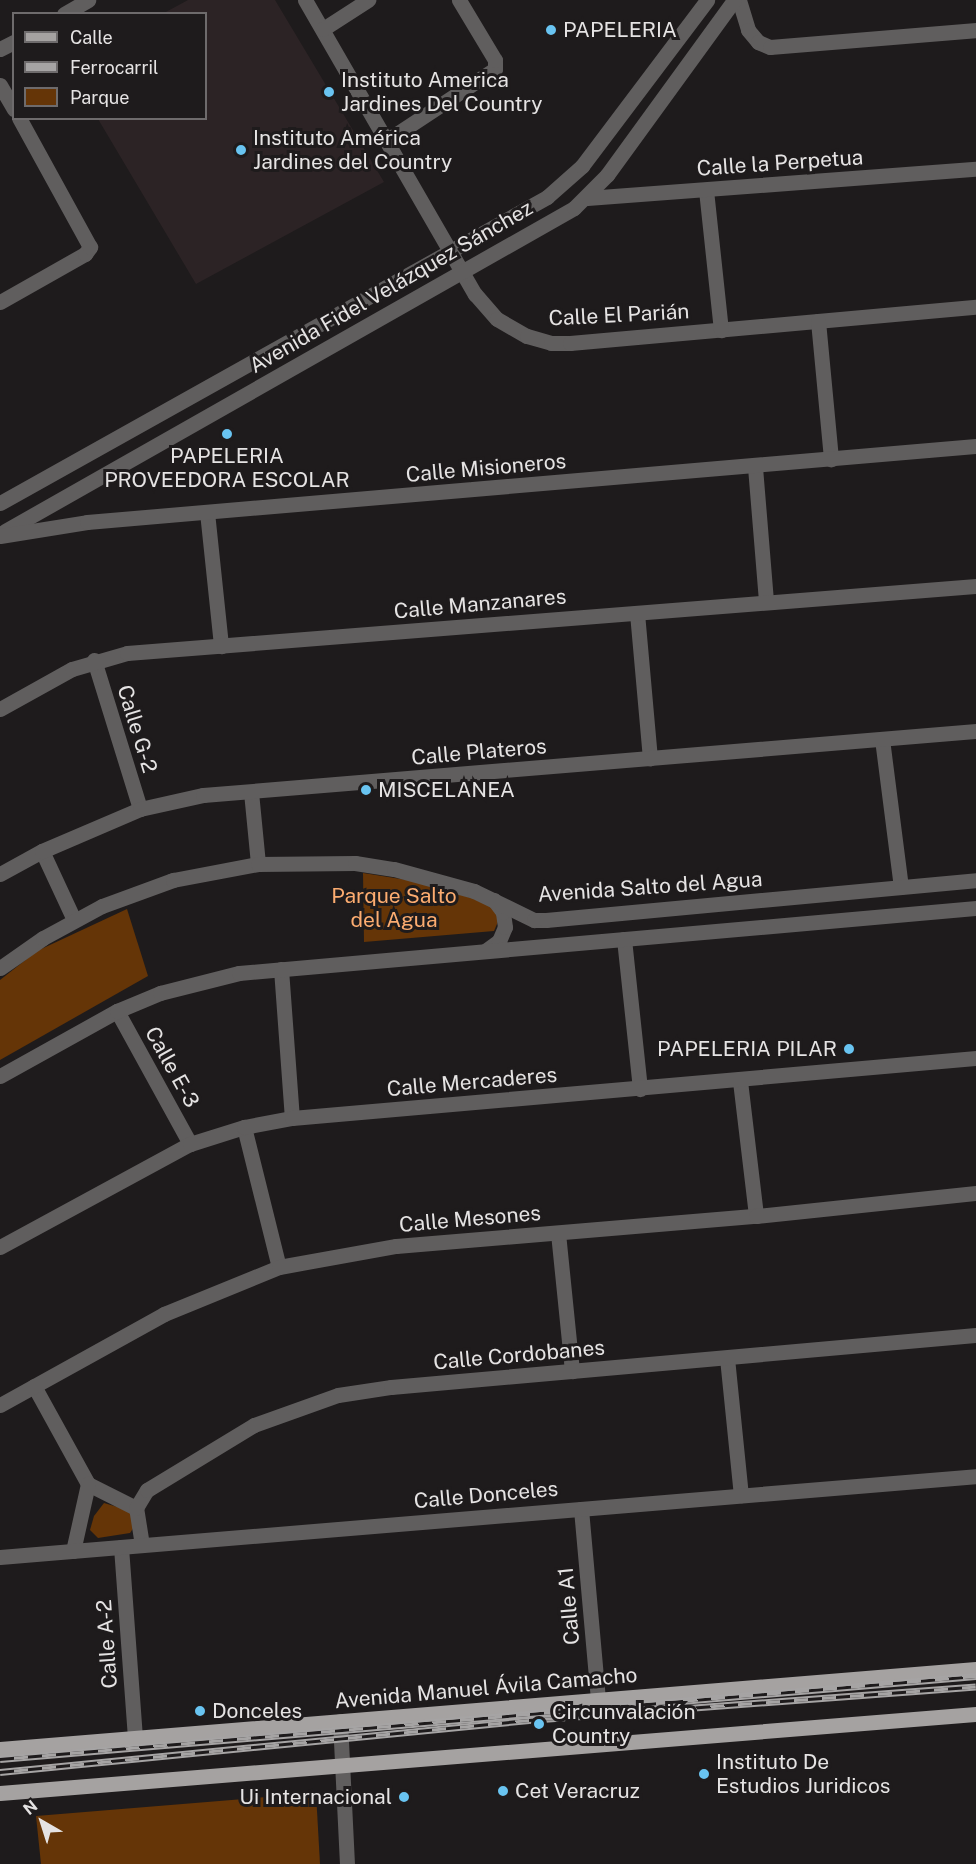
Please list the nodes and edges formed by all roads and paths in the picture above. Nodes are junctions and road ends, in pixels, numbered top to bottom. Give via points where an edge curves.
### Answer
1 (88, 0) edge
2 (305, 0) edge
3 (368, 0) edge
4 (459, 0) edge
5 (706, 0) edge
6 (734, 0) edge
7 (739, 0) edge
8 (67, 12) edge
9 (323, 29) junction
10 (976, 30) edge
11 (0, 85) edge
12 (12, 106) edge
13 (20, 120) edge
14 (389, 139) junction
15 (976, 169) edge
16 (706, 190) junction
17 (587, 198) junction
18 (449, 252) junction
19 (462, 271) junction
20 (0, 302) edge
21 (976, 307) edge
22 (818, 321) junction
23 (720, 330) junction
24 (976, 446) edge
25 (831, 459) junction
26 (755, 467) junction
27 (0, 503) edge
28 (207, 512) junction
29 (0, 535) edge
30 (976, 586) edge
31 (766, 602) junction
32 (637, 613) junction
33 (221, 646) junction
34 (94, 660) junction
35 (0, 709) edge
36 (976, 731) edge
37 (882, 739) junction
38 (650, 758) junction
39 (251, 792) junction
40 (140, 809) junction
41 (42, 851) junction
42 (258, 864) junction
43 (0, 874) edge
44 (976, 880) edge
45 (901, 887) junction
46 (814, 895) junction
47 (494, 900) junction
48 (976, 908) edge
49 (74, 920) junction
50 (816, 922) junction
51 (624, 939) junction
52 (479, 952) junction
53 (0, 968) edge
54 (281, 969) junction
55 (117, 1011) junction
56 (976, 1058) edge
57 (0, 1076) edge
58 (740, 1081) junction
59 (640, 1089) junction
60 (292, 1118) junction
61 (244, 1127) junction
62 (190, 1144) junction
63 (976, 1193) edge
64 (756, 1216) junction
65 (558, 1233) junction
66 (0, 1247) edge
67 (279, 1267) junction
68 (976, 1335) edge
69 (727, 1358) junction
70 (572, 1371) junction
71 (34, 1386) junction
72 (0, 1405) edge
73 (976, 1476) edge
74 (88, 1484) junction
75 (741, 1495) junction
76 (136, 1508) junction
77 (581, 1509) junction
78 (142, 1545) junction
79 (121, 1547) junction
80 (73, 1551) junction
81 (0, 1557) edge
82 (976, 1669) edge
83 (598, 1700) junction
84 (976, 1714) edge
85 (340, 1721) junction
86 (135, 1738) junction
87 (0, 1749) edge
88 (345, 1766) junction
89 (0, 1793) edge
90 (347, 1864) edge

1 - 8 street
2 - 9 street, Calle El Parián
3 - 9 street
4 - 14 street via 495,60 495,69
5 - 18 street, Avenida Fidel Velázquez Sánchez via 565,184
6 - 17 street, Avenida Fidel Velázquez Sánchez
7 - 10 street via 748,30 758,42 770,47
9 - 14 street, Calle El Parián
11 - 12 street
13 - 20 street via 90,247 85,254
14 - 18 street, Calle El Parián
15 - 16 street, Calle la Perpetua
16 - 17 street, Calle la Perpetua
16 - 23 street
17 - 19 street, Avenida Fidel Velázquez Sánchez
18 - 19 street, Calle El Parián
18 - 27 street, Avenida Fidel Velázquez Sánchez
19 - 23 street, Calle El Parián via 474,294 497,319 527,336 551,343
19 - 29 street, Avenida Fidel Velázquez Sánchez
21 - 22 street, Calle El Parián
22 - 23 street, Calle El Parián
22 - 25 street
24 - 25 street, Calle Misioneros
25 - 26 street, Calle Misioneros
26 - 28 street, Calle Misioneros
26 - 31 street
28 - 29 street, Calle Misioneros via 87,522
28 - 33 street
30 - 31 street, Calle Manzanares
31 - 32 street, Calle Manzanares
32 - 33 street, Calle Manzanares
32 - 38 street
33 - 34 street, Calle Manzanares via 127,653
34 - 35 street, Calle Manzanares
34 - 40 street, Calle G-2
36 - 37 street, Calle Plateros
37 - 38 street, Calle Plateros
37 - 45 street
38 - 39 street, Calle Plateros
39 - 40 street, Calle Plateros via 203,795
39 - 42 street
40 - 41 street, Calle Plateros
41 - 43 street, Calle Plateros
41 - 49 street
42 - 47 street, Avenida Salto del Agua via 355,863 394,869
42 - 49 street, Avenida Salto del Agua via 173,880
44 - 45 street, Avenida Salto del Agua
45 - 46 street, Avenida Salto del Agua
46 - 47 street, Avenida Salto del Agua via 546,921 534,920
46 - 50 street
47 - 52 street via 503,912 503,934 494,946
48 - 50 street
49 - 53 street, Avenida Salto del Agua
50 - 51 street
51 - 52 street
51 - 59 street
52 - 54 street
54 - 55 street via 195,981
54 - 60 street
55 - 57 street
55 - 62 street, Calle E-3
56 - 58 street, Calle Mercaderes
58 - 59 street, Calle Mercaderes
58 - 64 street
59 - 60 street, Calle Mercaderes
60 - 61 street, Calle Mercaderes
61 - 62 street, Calle Mercaderes
61 - 67 street
62 - 66 street, Calle Mercaderes
63 - 64 street, Calle Mesones
64 - 65 street, Calle Mesones
65 - 67 street, Calle Mesones via 396,1246
65 - 70 street
67 - 71 street, Calle Mesones via 164,1314
68 - 69 street, Calle Cordobanes
69 - 70 street, Calle Cordobanes
69 - 75 street
70 - 76 street, Calle Cordobanes via 391,1387 338,1395 279,1413 225,1440 157,1482 140,1498
71 - 72 street, Calle Mesones
71 - 74 street
73 - 75 street, Calle Donceles
74 - 76 street
74 - 80 street
75 - 77 street, Calle Donceles
76 - 78 street
77 - 78 street, Calle Donceles
77 - 83 street, Calle A1
78 - 79 street, Calle Donceles
79 - 80 street, Calle Donceles
79 - 86 street, Calle A-2
80 - 81 street, Calle Donceles
82 - 83 main road, Avenida Manuel Ávila Camacho
83 - 85 main road, Avenida Manuel Ávila Camacho
84 - 88 main road
85 - 86 main road, Avenida Manuel Ávila Camacho
85 - 88 street
86 - 87 main road, Avenida Manuel Ávila Camacho
88 - 89 main road
88 - 90 street

